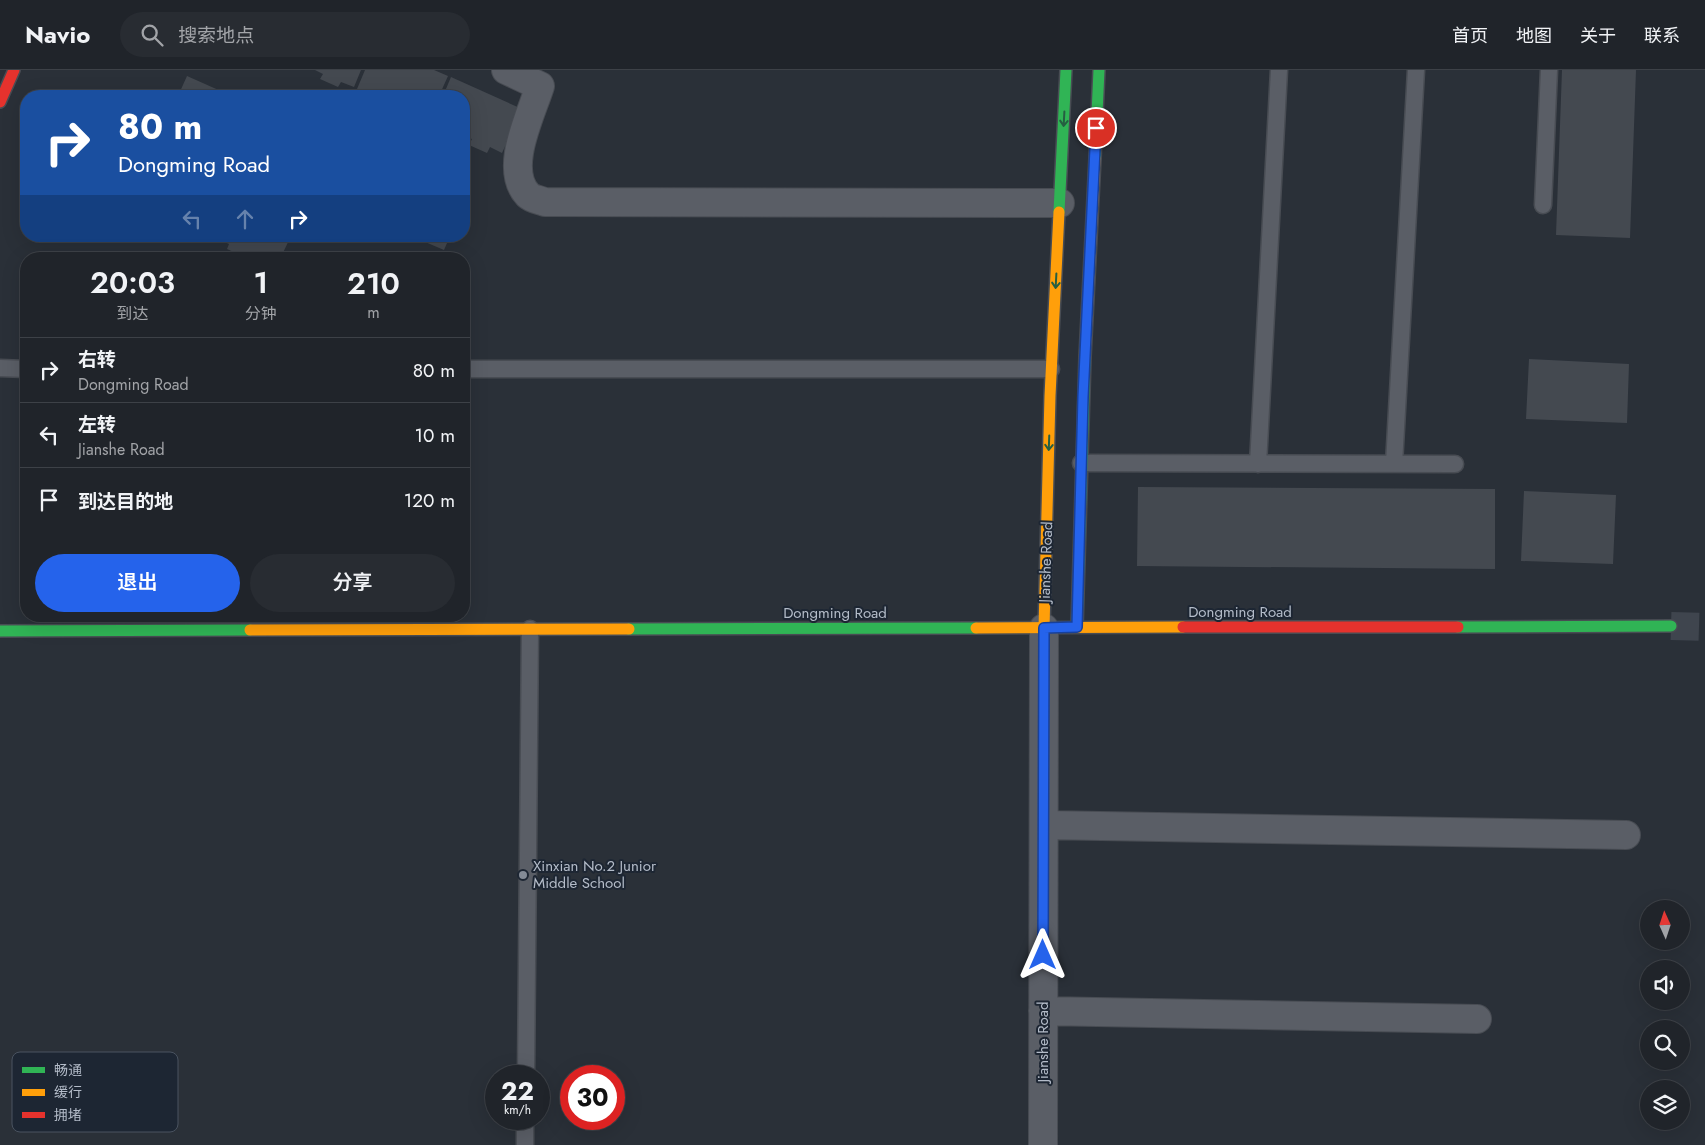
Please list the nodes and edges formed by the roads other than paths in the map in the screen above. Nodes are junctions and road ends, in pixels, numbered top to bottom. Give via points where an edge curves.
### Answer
1 (14, 70) edge
2 (506, 70) edge
3 (1066, 70) edge
4 (1099, 70) edge
5 (1279, 70) edge
6 (1416, 70) edge
7 (1549, 70) edge
8 (0, 102) edge
9 (1060, 203) junction
10 (1543, 205) dead end
11 (0, 368) edge
12 (20, 368) edge
13 (470, 369) edge
14 (1052, 369) junction
15 (1081, 463) junction
16 (1258, 464) junction
17 (1394, 464) junction
18 (1455, 464) dead end
19 (1671, 626) tunnel mouth
20 (1077, 627) junction
21 (1044, 628) junction
22 (530, 629) junction
23 (0, 631) edge
24 (1044, 825) junction
25 (1626, 835) dead end
26 (1043, 1011) junction
27 (1477, 1019) dead end
28 (526, 1065) edge
29 (525, 1130) edge
30 (525, 1145) edge
31 (1043, 1145) edge

1 - 8 main road
2 - 9 street via 540,86 517,158 518,178 529,196 545,202
3 -> 9 main road, Jianshe Road
4 - 15 main road
5 - 16 lane
6 - 17 lane
7 - 10 lane
9 -> 14 main road, Jianshe Road
11 - 12 lane
13 - 14 lane
14 -> 21 main road, Jianshe Road
15 - 16 lane
15 - 20 main road
16 - 17 lane
17 - 18 lane
19 - 20 main road, Dongming Road
20 - 21 main road, Dongming Road
21 - 22 main road, Dongming Road
21 - 24 street, Jianshe Road
22 - 23 main road, Dongming Road
22 - 28 lane
24 - 25 street
24 - 26 street, Jianshe Road
26 - 27 street
26 - 31 street, Jianshe Road
29 - 30 lane

